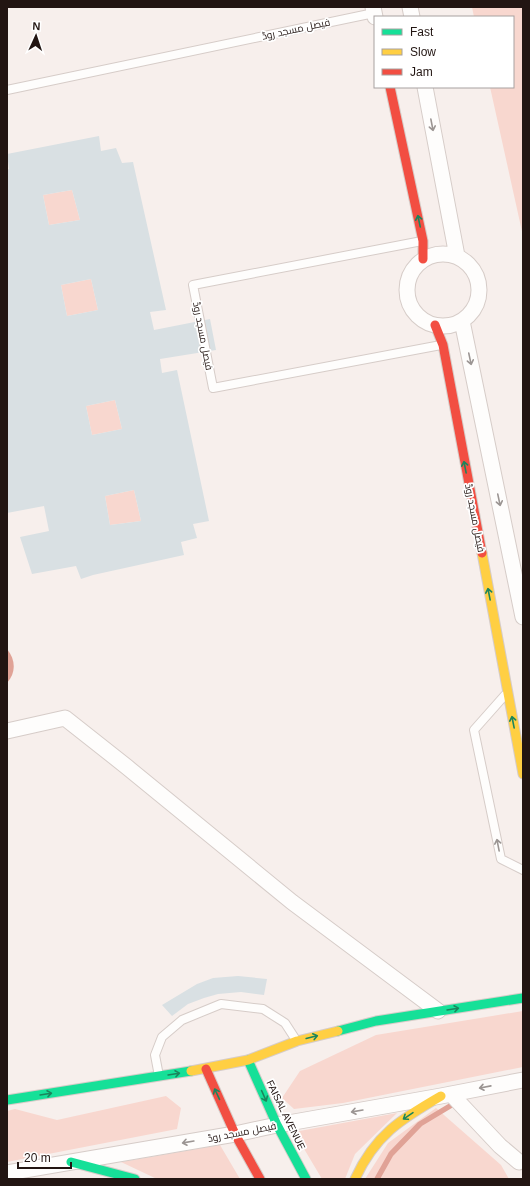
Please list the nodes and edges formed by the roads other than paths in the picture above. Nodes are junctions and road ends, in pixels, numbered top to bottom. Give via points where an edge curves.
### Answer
1 (374, 12) edge
2 (390, 88) edge
3 (425, 88) edge
4 (7, 90) edge
5 (423, 241) junction
6 (457, 256) junction
7 (423, 259) junction
8 (462, 320) junction
9 (435, 325) junction
10 (443, 345) junction
11 (523, 617) edge
12 (508, 692) junction
13 (7, 731) edge
14 (523, 774) edge
15 (523, 870) edge
16 (523, 998) edge
17 (438, 1011) junction
18 (297, 1041) junction
19 (248, 1060) junction
20 (206, 1069) junction
21 (159, 1077) junction
22 (523, 1080) edge
23 (446, 1095) junction
24 (7, 1100) edge
25 (277, 1125) junction
26 (235, 1134) junction
27 (71, 1162) junction
28 (522, 1165) edge
29 (7, 1173) edge
30 (135, 1179) edge
31 (260, 1179) edge
32 (306, 1179) edge
33 (355, 1179) edge

1 - 4 lane, فیصل مسجد روڈ
5 -> 2 street
3 -> 6 street
5 - 7 street
5 - 10 lane, فیصل مسجد روڈ via 193,285 213,388
6 - 7 street via 446,253
6 - 8 street via 467,262 474,271 479,292 477,304
7 - 9 street via 409,278 409,302 424,320
8 - 9 street via 444,326
8 -> 11 street
9 - 10 street, فیصل مسجد روڈ
12 -> 10 street, فیصل مسجد روڈ
14 -> 12 street, فیصل مسجد روڈ
15 -> 12 lane via 501,859 474,730
13 - 17 street via 65,718 292,902
17 -> 16 street
18 -> 17 street via 376,1021
18 - 19 street
18 - 21 lane via 285,1022 263,1009 222,1004 182,1020 162,1037 155,1055
19 - 20 street
19 -> 25 street, FAISAL AVENUE
21 -> 20 street
26 -> 20 street
24 -> 21 street
22 -> 23 street, فیصل مسجد روڈ
23 -> 25 street, فیصل مسجد روڈ
23 - 28 street
23 -> 33 street via 397,1123 374,1145
25 - 26 street, فیصل مسجد روڈ
25 - 32 street, FAISAL AVENUE
26 -> 27 street, فیصل مسجد روڈ
26 - 31 street
27 - 29 street, فیصل مسجد روڈ
27 - 30 street

